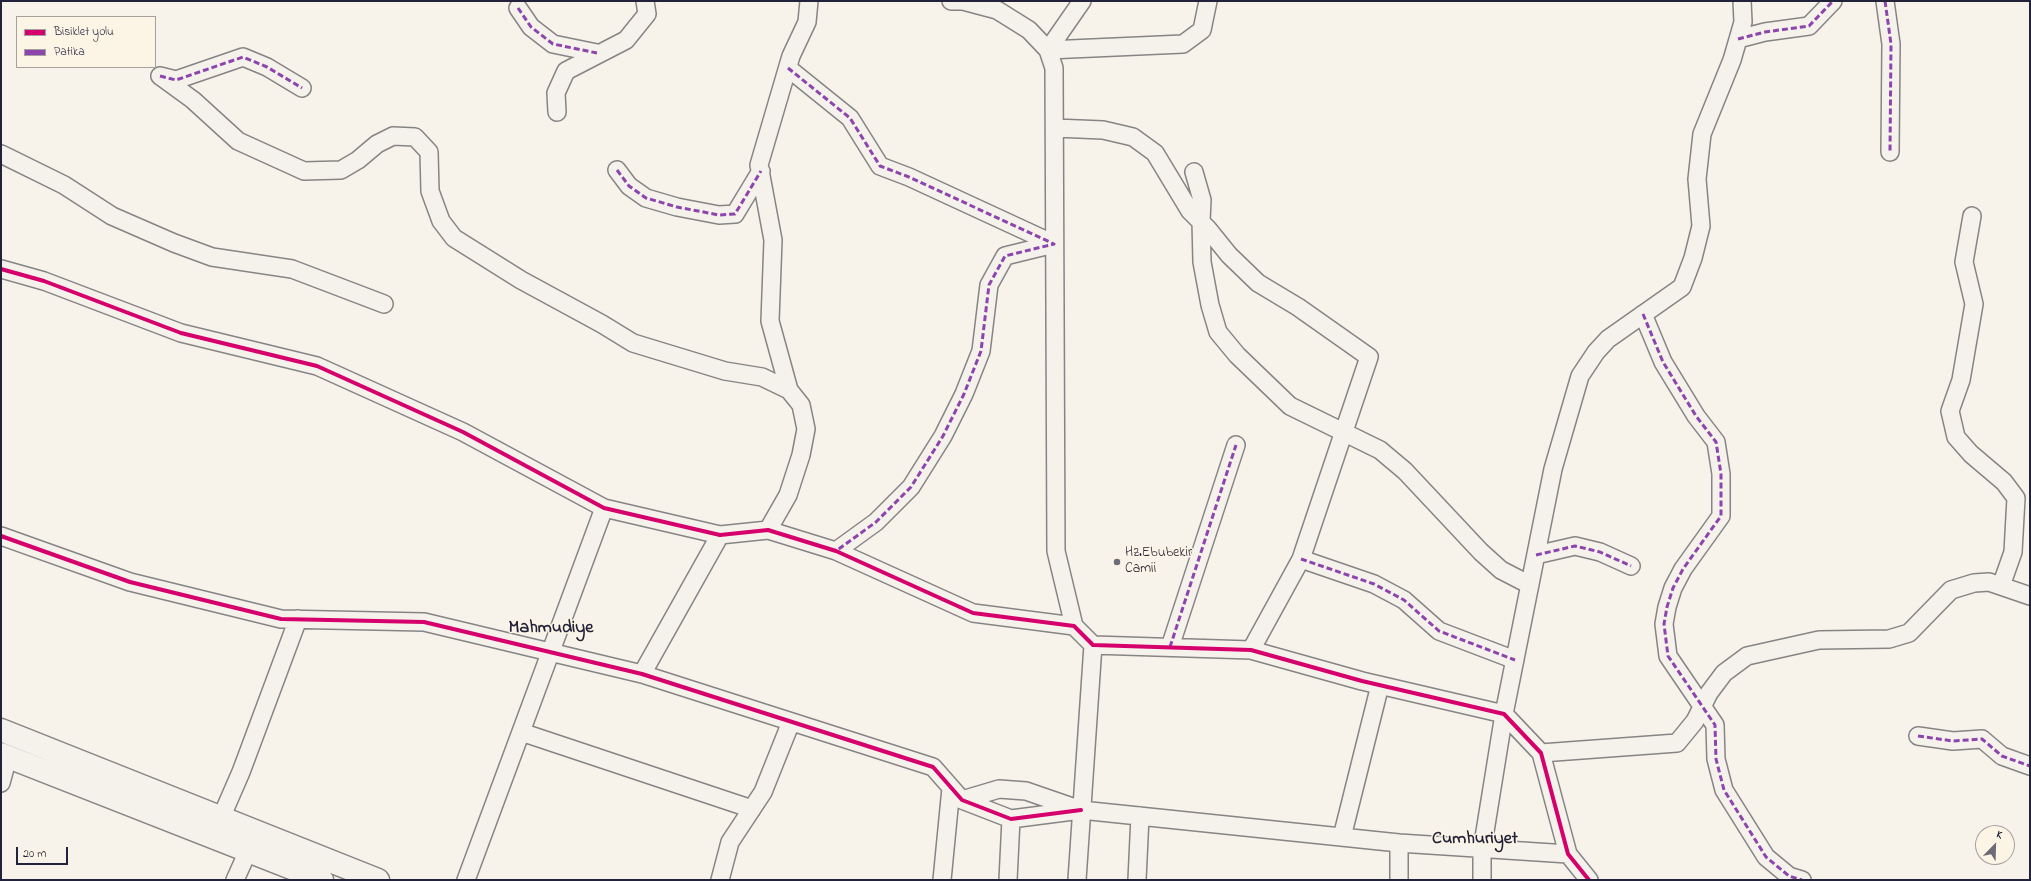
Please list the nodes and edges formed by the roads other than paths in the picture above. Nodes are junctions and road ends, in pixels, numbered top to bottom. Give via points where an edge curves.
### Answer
1 (645, 1) edge
2 (809, 1) edge
3 (951, 1) edge
4 (1082, 1) edge
5 (1208, 1) edge
6 (1742, 1) edge
7 (1833, 1) edge
8 (1885, 1) edge
9 (518, 8) dead end
10 (1738, 39) junction
11 (1048, 50) junction
12 (597, 53) junction
13 (788, 68) junction
14 (302, 88) dead end
15 (557, 112) dead end
16 (1055, 128) junction
17 (1890, 152) dead end
18 (1, 154) edge
19 (617, 170) dead end
20 (761, 171) junction
21 (1194, 172) dead end
22 (1972, 216) dead end
23 (1200, 221) junction
24 (1054, 244) junction
25 (1, 269) edge
26 (384, 304) dead end
27 (1643, 314) junction
28 (789, 390) junction
29 (1343, 432) junction
30 (1236, 445) dead end
31 (604, 508) junction
32 (768, 530) junction
33 (720, 535) junction
34 (1, 536) edge
35 (836, 551) junction
36 (1536, 555) junction
37 (1301, 559) junction
38 (1631, 566) dead end
39 (1530, 585) junction
40 (2001, 586) junction
41 (2030, 596) edge
42 (298, 619) junction
43 (1074, 626) junction
44 (1093, 645) junction
45 (1170, 647) junction
46 (1251, 650) junction
47 (551, 651) junction
48 (1515, 660) junction
49 (642, 674) junction
50 (1380, 685) junction
51 (1702, 708) junction
52 (1504, 714) junction
53 (791, 722) junction
54 (1, 730) edge
55 (521, 732) junction
56 (1918, 736) dead end
57 (1541, 753) junction
58 (5, 756) edge
59 (2030, 766) edge
60 (1, 783) edge
61 (957, 794) junction
62 (752, 809) junction
63 (1081, 810) junction
64 (1140, 816) junction
65 (221, 818) junction
66 (1011, 819) junction
67 (1342, 837) junction
68 (1399, 843) junction
69 (1482, 850) junction
70 (248, 851) junction
71 (1568, 854) junction
72 (235, 880) edge
73 (322, 880) edge
74 (378, 880) edge
75 (466, 880) edge
76 (720, 880) edge
77 (942, 880) edge
78 (1008, 880) edge
79 (1077, 880) edge
80 (1137, 880) edge
81 (1398, 880) edge
82 (1482, 880) edge
83 (1588, 880) edge
84 (1802, 880) edge

1 - 12 street via 647,14 626,40
2 - 13 street via 807,22
3 - 11 street via 963,1 997,10 1029,30
4 - 11 street
5 - 11 street via 1202,30 1183,44
6 - 10 street via 1743,22
7 - 10 street via 1809,26 1765,32
8 - 17 street via 1891,44
9 - 12 street via 531,27 553,44
10 - 27 street via 1702,134 1697,179 1701,226 1693,258 1682,287
11 - 16 street via 1054,68
12 - 15 street via 566,70 556,93
13 - 20 street via 759,165
13 - 24 street via 850,118 880,166
14 - 28 street via 243,57 176,80 160,76 193,100 238,141 304,172 341,170 377,144 394,136 415,137 429,152 430,191 441,221 454,238 527,284 633,343 725,371 762,377
16 - 23 street via 1103,130 1133,137 1155,153 1190,212
16 - 24 street
18 - 26 street via 64,185 112,216 174,243 212,257 292,269
19 - 20 street via 629,186 646,198 719,215 735,214
20 - 28 street via 773,240 770,321
21 - 23 street via 1202,200
22 - 40 street via 1964,262 1974,304 1961,380 1950,411 1956,437 1971,454 2004,482 2016,498 2013,552
23 - 29 street via 1202,262 1218,332 1237,355 1290,406
23 - 29 street via 1229,255 1258,283 1298,307 1368,357
24 - 35 street via 1005,256 989,285 981,350 964,394 943,436 911,487 876,522
24 - 43 street via 1056,550
25 - 31 street via 44,281 181,333 317,366 463,432
27 - 36 street via 1608,339 1580,376 1553,469
27 - 51 street via 1663,362 1696,416 1716,442 1721,516 1683,569 1673,588 1664,624 1668,656
28 - 32 street via 801,405 806,429 788,496
29 - 37 street
29 - 39 street via 1380,450 1405,470 1481,552 1501,570
30 - 45 street
31 - 33 street
31 - 47 street
32 - 33 street
32 - 35 street
33 - 49 street
34 - 42 street via 130,582 281,619
35 - 43 street via 973,613
36 - 38 street via 1575,546 1600,552
36 - 39 street
37 - 46 street
37 - 48 street via 1374,584 1404,600 1439,631
39 - 48 street
40 - 41 street
40 - 51 street via 1990,582 1974,583 1951,590 1909,633 1889,639 1819,640 1747,656 1724,673 1709,693
42 - 47 street via 424,622
42 - 65 street via 241,772
43 - 44 street
44 - 45 street
44 - 63 street
45 - 46 street
46 - 50 street
47 - 49 street
47 - 55 street
48 - 52 street
49 - 53 street
50 - 52 street
50 - 67 street
51 - 57 street via 1677,743
51 - 84 street via 1715,725 1716,759 1724,790 1766,856 1789,876
52 - 57 street
52 - 69 street
53 - 61 street via 933,767
53 - 62 street via 763,792
54 - 65 main road
55 - 62 street
55 - 75 street
56 - 59 street via 1953,741 1982,739 2002,756
57 - 71 street
58 - 60 street
58 - 70 main road
61 - 63 street via 999,790 1026,791
61 - 66 street
61 - 77 street
62 - 76 street via 730,842
63 - 64 street
63 - 66 street
63 - 79 street
64 - 67 street
64 - 80 street
65 - 70 street
65 - 74 main road
66 - 78 street
67 - 68 street
68 - 69 street
68 - 81 street
69 - 71 street
69 - 82 street
70 - 72 street
70 - 73 main road
71 - 83 street

